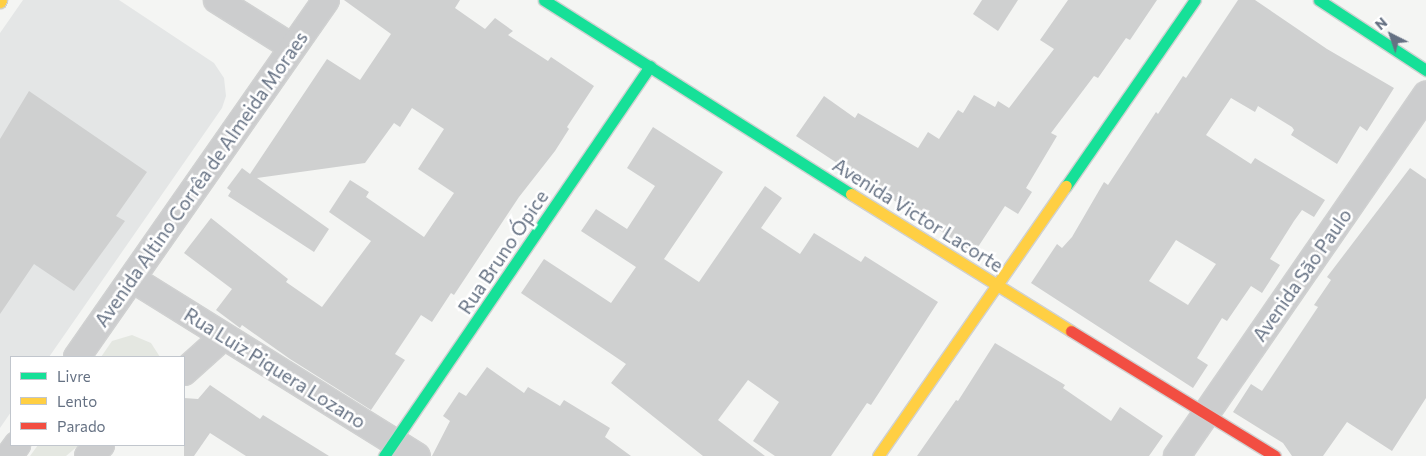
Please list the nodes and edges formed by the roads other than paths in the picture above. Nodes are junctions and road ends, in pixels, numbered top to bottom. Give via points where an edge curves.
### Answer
1 (217, 0) edge
2 (326, 0) edge
3 (544, 0) edge
4 (1195, 0) edge
5 (1319, 0) edge
6 (292, 47) junction
7 (650, 66) junction
8 (1426, 70) edge
9 (1426, 95) edge
10 (134, 280) junction
11 (998, 287) junction
12 (223, 337) junction
13 (78, 356) edge
14 (185, 371) edge
15 (1206, 414) junction
16 (100, 446) edge
17 (389, 449) edge
18 (88, 456) edge
19 (417, 456) edge
20 (878, 456) edge
21 (1177, 456) edge
22 (1275, 456) edge

1 - 6 street
2 - 6 street, Avenida Altino Corrêa de Almeida Moraes
3 - 7 street, Avenida Victor Lacorte
4 - 11 street
5 - 8 street
6 - 10 street, Avenida Altino Corrêa de Almeida Moraes
7 - 11 street, Avenida Victor Lacorte
7 - 17 street, Rua Bruno Ópice
9 - 15 street, Avenida São Paulo
10 - 12 street, Rua Luiz Piquera Lozano
10 - 13 street, Avenida Altino Corrêa de Almeida Moraes
11 - 15 street, Avenida Victor Lacorte
11 - 20 street
12 - 14 street
12 - 17 street, Rua Luiz Piquera Lozano
15 - 21 street, Avenida São Paulo
15 - 22 street, Avenida Victor Lacorte
16 - 18 street
17 - 19 street, Rua Luiz Piquera Lozano

